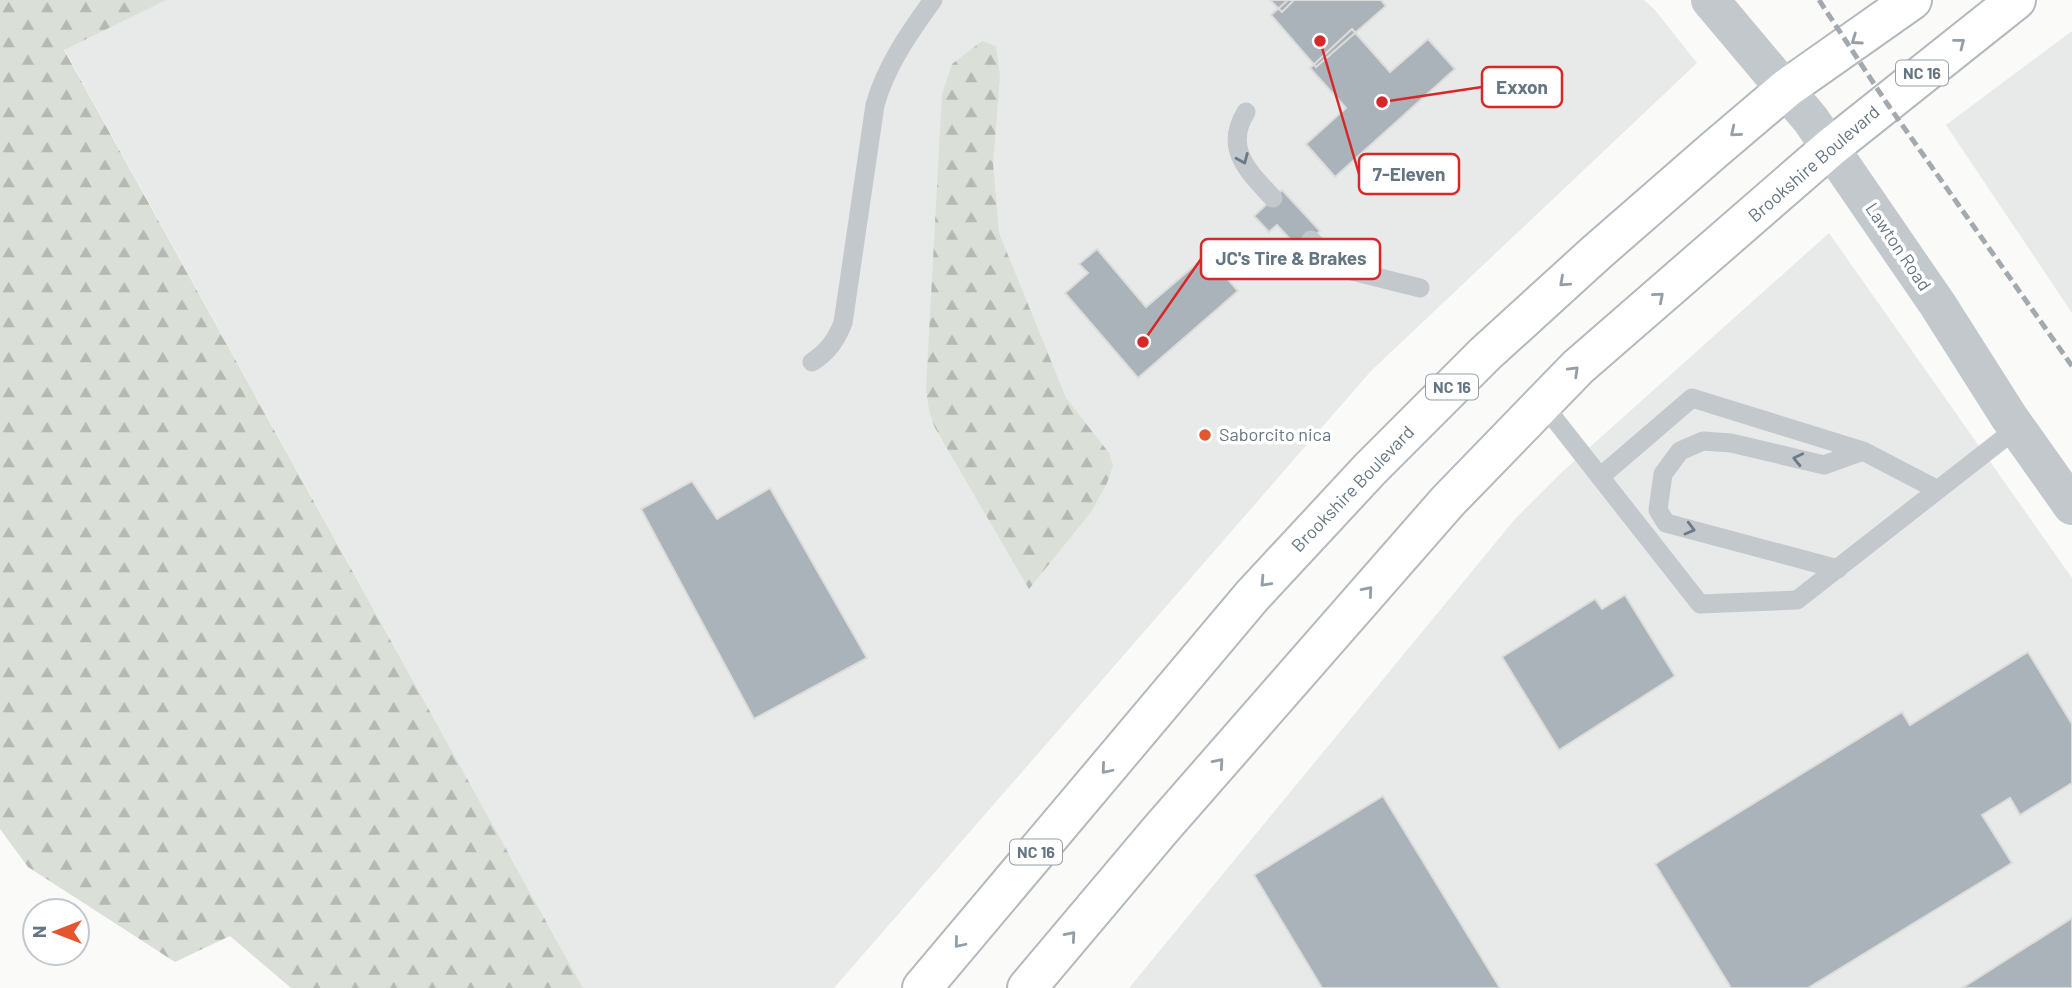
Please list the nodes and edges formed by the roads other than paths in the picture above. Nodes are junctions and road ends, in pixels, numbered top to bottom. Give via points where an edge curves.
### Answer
1 (933, 0) edge
2 (1710, 0) edge
3 (1912, 0) edge
4 (2016, 0) edge
5 (1787, 88) junction
6 (1245, 112) dead end
7 (1830, 148) junction
8 (1273, 198) dead end
9 (1311, 240) dead end
10 (1420, 288) dead end
11 (812, 362) dead end
12 (1542, 403) junction
13 (2017, 428) junction
14 (1863, 451) junction
15 (1600, 477) junction
16 (1936, 489) junction
17 (2072, 506) edge
18 (1838, 569) junction
19 (922, 988) edge
20 (1027, 988) edge

1 - 11 lane via 880,86 842,323 836,340
2 - 5 street, Lawton Road
3 -> 5 highway, Brookshire Boulevard / NC 16
7 -> 4 highway, Brookshire Boulevard / NC 16
5 - 7 street, Lawton Road
5 -> 19 highway, Brookshire Boulevard / NC 16 via 1485,354 1370,469 1252,596
6 -> 8 lane via 1237,129 1239,155
12 -> 7 highway, Brookshire Boulevard / NC 16
7 - 13 street, Lawton Road
9 - 10 lane via 1344,269
12 - 15 lane
20 -> 12 highway, Brookshire Boulevard / NC 16 via 1448,500
13 - 16 lane
13 - 17 street, Lawton Road
14 - 15 lane via 1692,398
14 - 16 lane
14 -> 18 lane via 1824,466 1731,443 1703,441 1680,451 1663,474 1658,510 1666,523
15 - 18 lane via 1700,604 1797,600
16 - 18 lane

